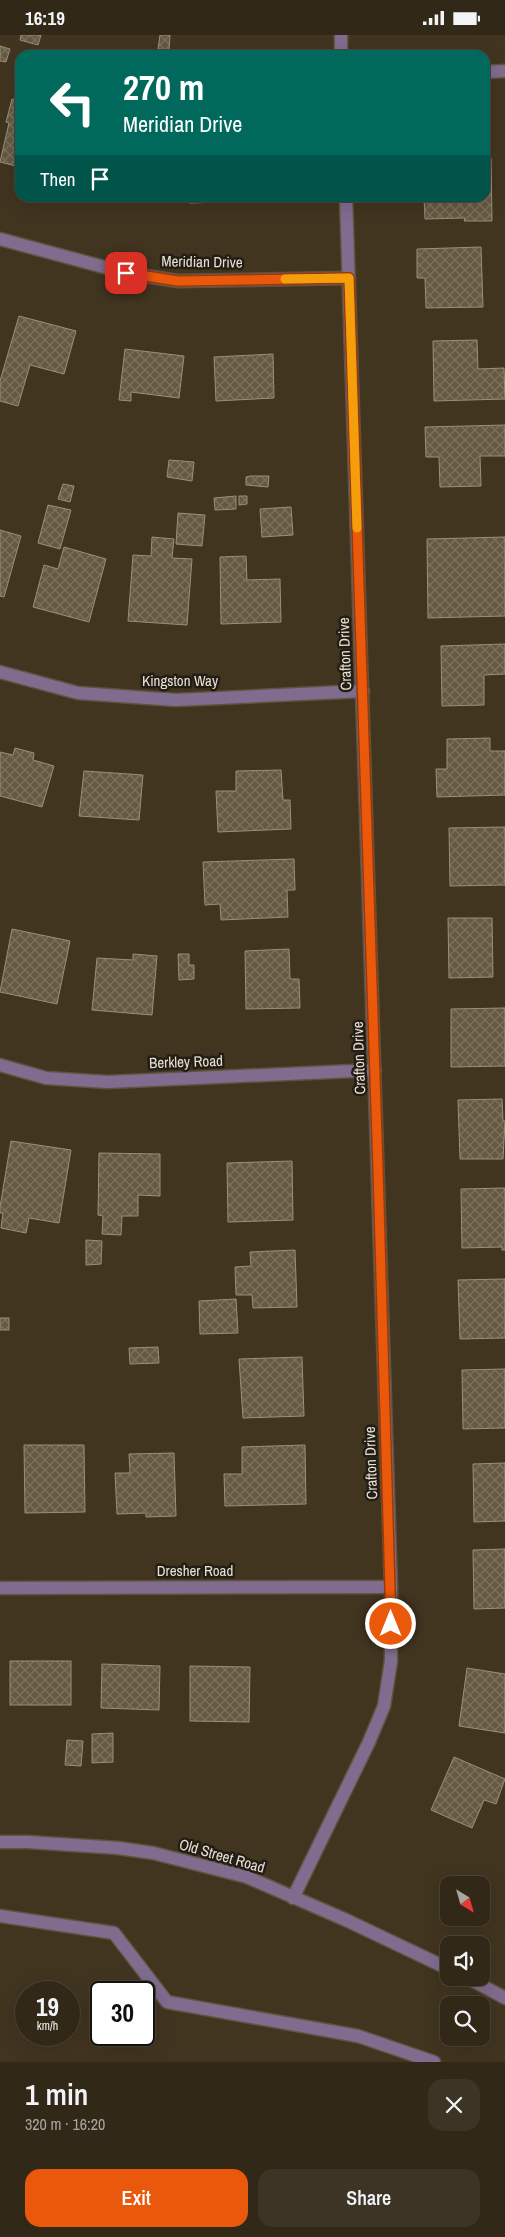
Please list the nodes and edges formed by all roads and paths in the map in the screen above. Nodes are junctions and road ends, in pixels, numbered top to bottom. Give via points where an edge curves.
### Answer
1 (340, 35) edge
2 (341, 50) edge
3 (505, 71) edge
4 (490, 72) edge
5 (346, 202) edge
6 (0, 239) edge
7 (349, 278) junction
8 (0, 671) edge
9 (363, 691) junction
10 (0, 1065) edge
11 (375, 1071) junction
12 (391, 1587) junction
13 (0, 1588) edge
14 (0, 1842) edge
15 (294, 1897) junction
16 (0, 1916) edge
17 (440, 1965) edge
18 (487, 1986) edge
19 (504, 1993) edge
20 (434, 2062) edge

1 - 2 street
3 - 4 street
5 - 7 street, Crafton Drive
6 - 7 street, Meridian Drive via 126,273 178,281
7 - 9 street, Crafton Drive
8 - 9 street, Kingston Way via 78,693 176,700
9 - 11 street, Crafton Drive
10 - 11 street, Berkley Road via 46,1078 108,1082
11 - 12 street, Crafton Drive
12 - 13 street, Dresher Road
12 - 15 street, Crafton Drive via 391,1661 384,1706
14 - 15 street, Old Street Road via 153,1853 247,1877
15 - 17 street, Old Street Road
16 - 20 street via 114,1933 167,2002 358,2036
18 - 19 street

